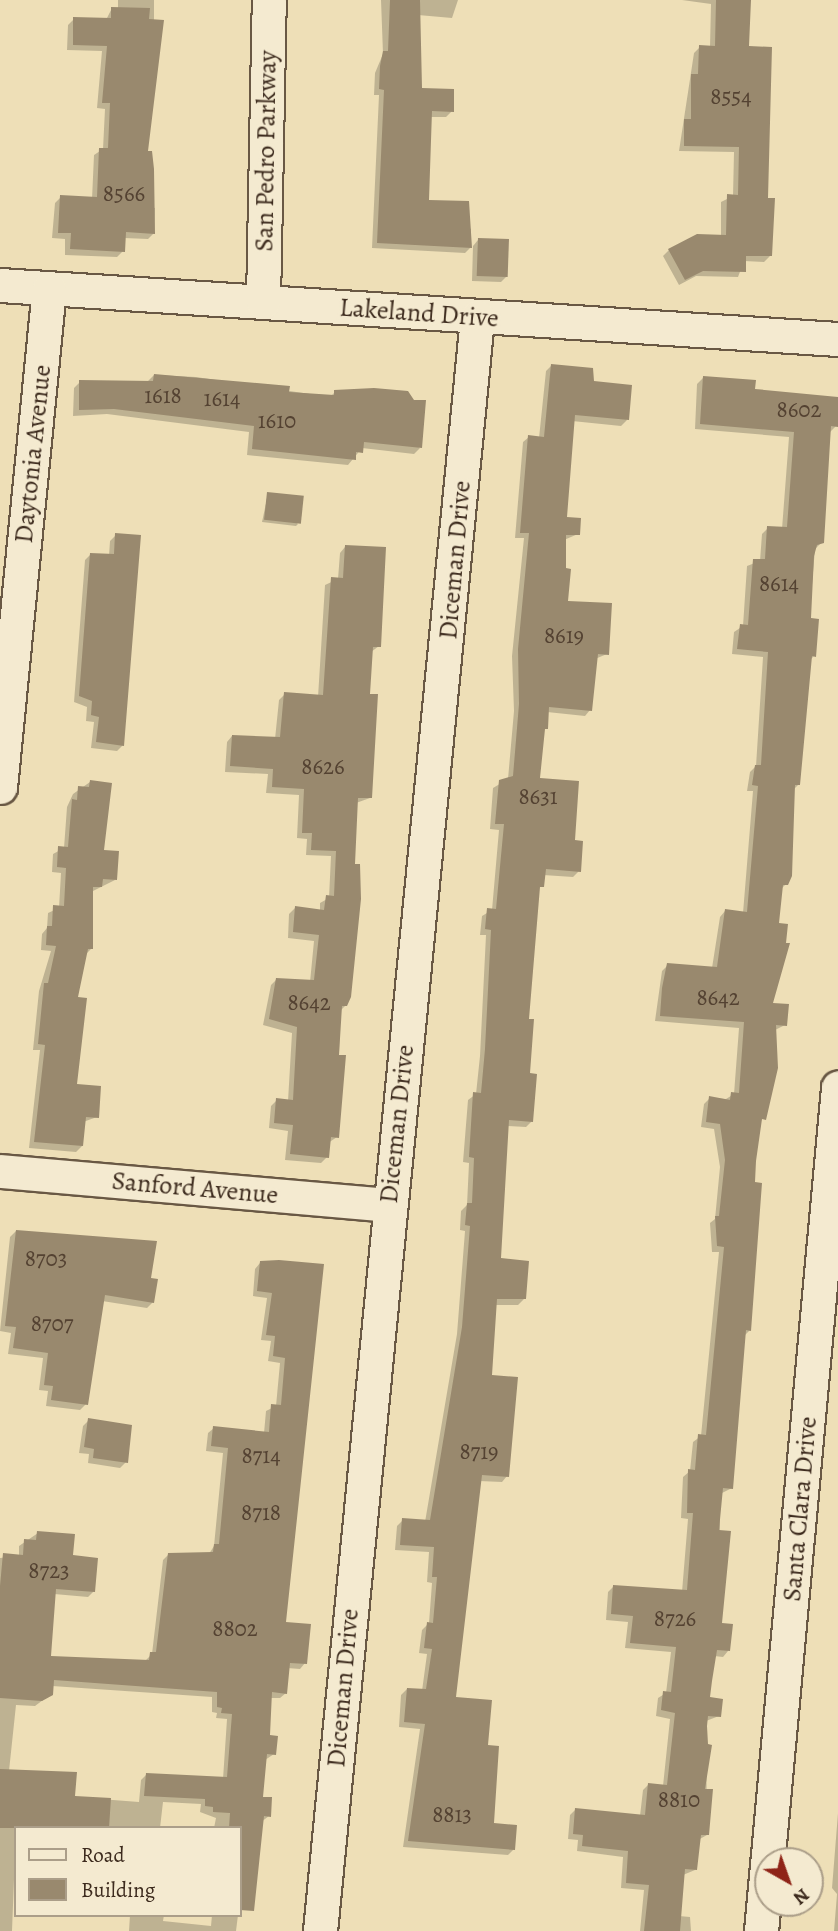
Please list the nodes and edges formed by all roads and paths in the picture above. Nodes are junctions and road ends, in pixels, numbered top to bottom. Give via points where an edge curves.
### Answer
1 (269, 0) edge
2 (0, 285) edge
3 (49, 288) junction
4 (263, 302) junction
5 (477, 317) junction
6 (838, 339) edge
7 (0, 787) edge
8 (838, 1088) edge
9 (0, 1171) edge
10 (389, 1205) junction
11 (320, 1931) edge
12 (761, 1931) edge

1 - 4 street, San Pedro Parkway
2 - 3 street, Lakeland Drive
3 - 4 street, Lakeland Drive
3 - 7 street, Daytonia Avenue
4 - 5 street, Lakeland Drive
5 - 6 street, Lakeland Drive
5 - 10 street, Diceman Drive
8 - 12 street, Santa Clara Drive
9 - 10 street, Sanford Avenue
10 - 11 street, Diceman Drive

